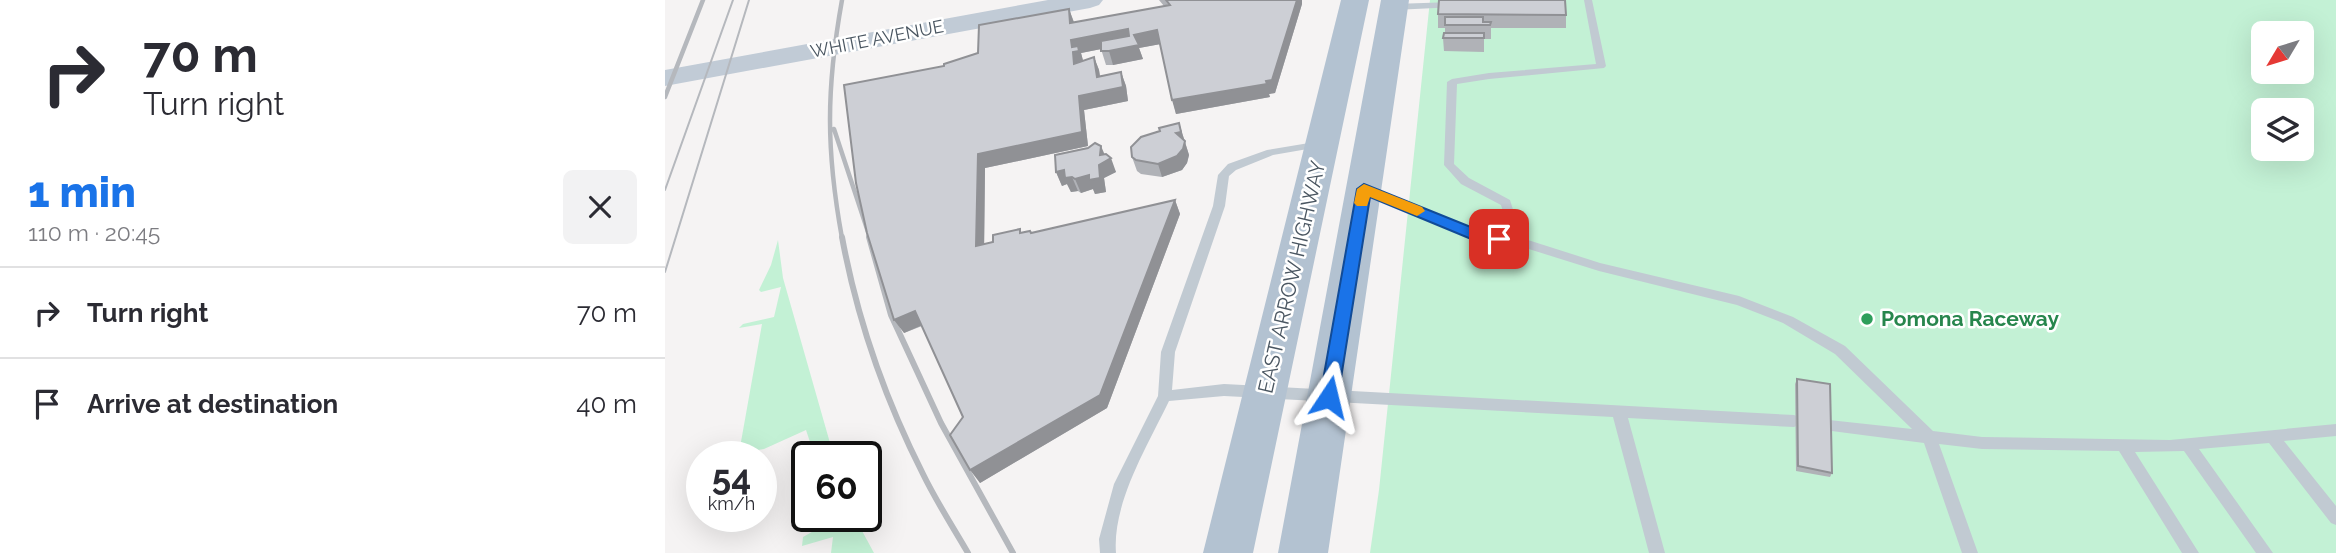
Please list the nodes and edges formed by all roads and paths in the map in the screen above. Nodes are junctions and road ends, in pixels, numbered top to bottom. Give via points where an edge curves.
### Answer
1 (961, 0) edge
2 (1090, 0) edge
3 (1355, 0) edge
4 (1588, 0) edge
5 (1394, 4) edge
6 (1460, 5) edge
7 (665, 55) edge
8 (665, 79) edge
9 (1323, 143) junction
10 (1364, 189) junction
11 (1517, 241) junction
12 (1265, 395) junction
13 (1165, 396) junction
14 (1329, 397) junction
15 (1619, 412) junction
16 (1794, 422) edge
17 (1829, 426) edge
18 (2336, 430) edge
19 (2272, 436) junction
20 (1929, 437) junction
21 (2187, 444) junction
22 (2123, 445) junction
23 (2336, 518) edge
24 (1108, 553) edge
25 (1228, 553) edge
26 (1303, 553) edge
27 (1657, 553) edge
28 (1970, 553) edge
29 (2191, 553) edge
30 (2265, 553) edge

1 - 7 main road, WHITE AVENUE
2 - 8 main road, WHITE AVENUE
3 - 9 main road, EAST ARROW HIGHWAY
4 - 11 lane via 1601,66 1452,82 1449,165 1465,181 1506,202
5 - 6 lane
5 - 10 main road
9 - 12 main road, EAST ARROW HIGHWAY
9 - 13 lane via 1271,152 1232,167 1224,175 1219,206 1168,352
10 - 11 lane via 1481,237
10 - 14 main road
11 - 20 lane via 1599,267 1739,301 1788,320 1840,350
12 - 13 lane via 1224,390
12 - 14 lane
12 - 25 main road, EAST ARROW HIGHWAY
13 - 24 lane via 1121,484 1107,539
14 - 15 lane
14 - 26 main road
15 - 16 lane
15 - 27 lane
17 - 20 lane
18 - 19 lane
19 - 21 lane
19 - 23 lane
20 - 22 lane via 1982,443
20 - 28 lane
21 - 22 lane
21 - 30 lane
22 - 29 lane

